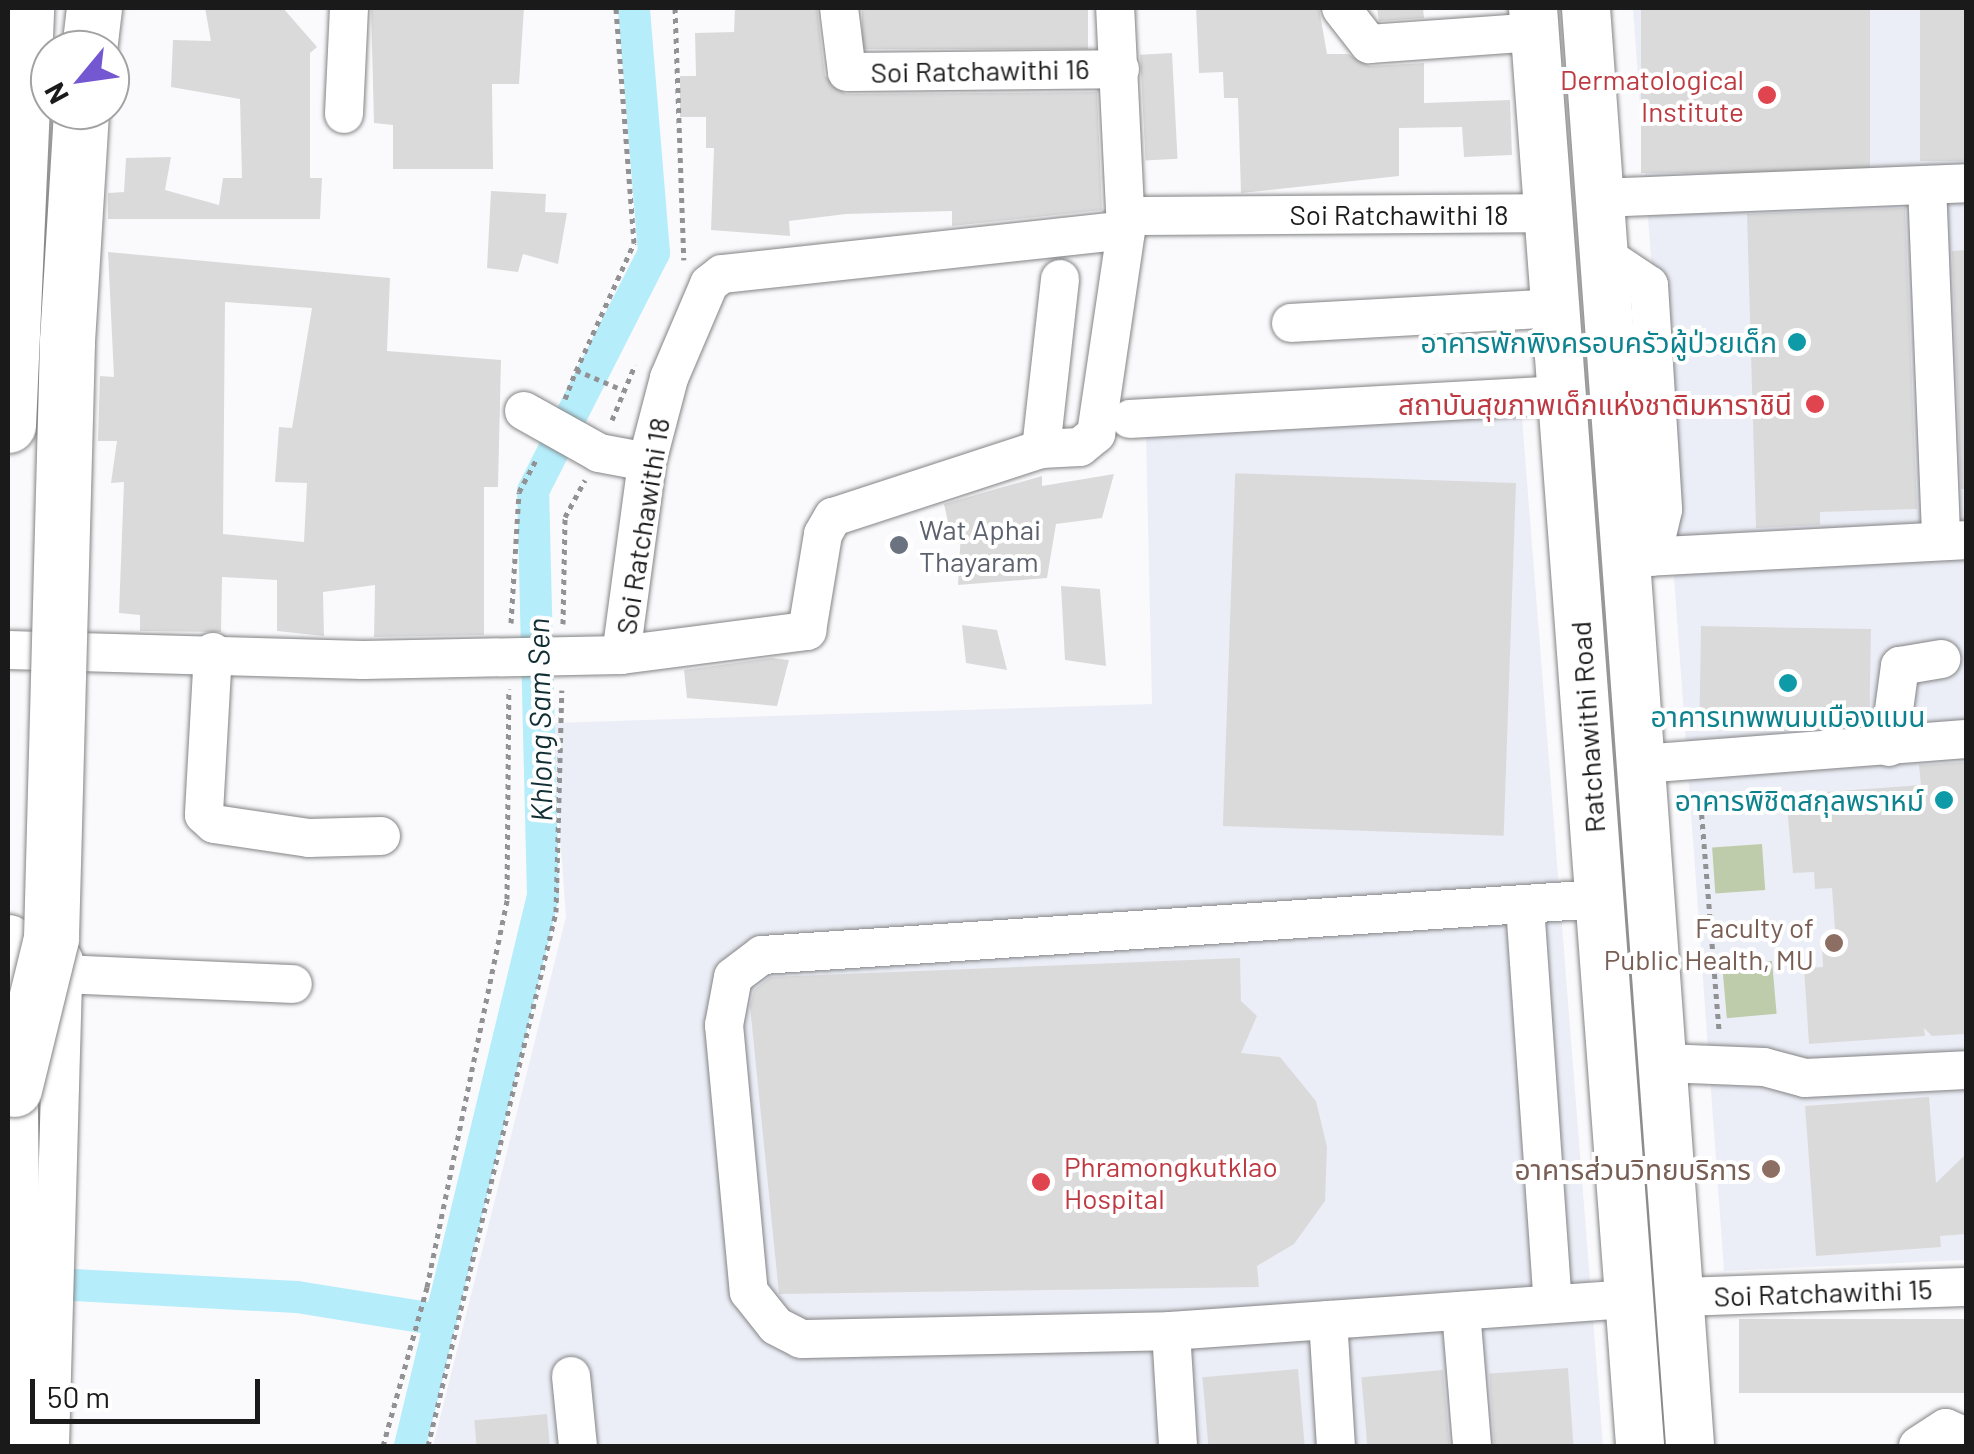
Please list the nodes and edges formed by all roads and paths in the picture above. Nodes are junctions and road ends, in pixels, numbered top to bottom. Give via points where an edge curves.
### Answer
1 (26, 8) edge
2 (349, 8) edge
3 (616, 8) edge
4 (674, 8) edge
5 (839, 8) edge
6 (1115, 8) edge
7 (1341, 8) edge
8 (1586, 8) edge
9 (1534, 20) edge
10 (1120, 69) junction
11 (344, 114) dead end
12 (82, 130) edge
13 (82, 130) edge
14 (1966, 184) edge
15 (1928, 185) junction
16 (1600, 198) junction
17 (1551, 213) junction
18 (1126, 223) junction
19 (677, 276) dead end
20 (1060, 279) dead end
21 (1558, 308) junction
22 (1290, 323) dead end
23 (638, 358) dead end
24 (1564, 395) junction
25 (1130, 419) dead end
26 (8, 425) edge
27 (540, 429) joint
28 (1041, 449) junction
29 (596, 459) junction
30 (647, 462) junction
31 (1954, 541) edge
32 (1639, 557) junction
33 (563, 647) junction
34 (77, 649) junction
35 (8, 650) edge
36 (510, 650) junction
37 (213, 652) junction
38 (621, 655) junction
39 (1941, 659) dead end
40 (562, 697) dead end
41 (508, 702) dead end
42 (1966, 739) edge
43 (1889, 747) junction
44 (1698, 761) junction
45 (1641, 764) junction
46 (381, 836) dead end
47 (1599, 899) junction
48 (1525, 906) junction
49 (8, 942) edge
50 (63, 974) junction
51 (293, 984) dead end
52 (1662, 1063) junction
53 (1722, 1068) junction
54 (1966, 1070) edge
55 (14, 1089) junction
56 (1966, 1287) edge
57 (1680, 1297) junction
58 (1630, 1299) junction
59 (1554, 1302) junction
60 (1461, 1310) junction
61 (1328, 1320) junction
62 (1171, 1331) junction
63 (571, 1376) dead end
64 (1966, 1437) edge
65 (14, 1446) edge
66 (50, 1446) edge
67 (384, 1446) edge
68 (428, 1446) edge
69 (578, 1446) edge
70 (1178, 1446) edge
71 (1336, 1446) edge
72 (1472, 1446) edge
73 (1640, 1446) edge
74 (1690, 1446) edge
75 (1713, 1446) edge
76 (1918, 1446) edge

1 - 26 highway, bridge
2 - 11 street
3 - 23 path, bridge via 634,243 576,372 623,390
4 - 19 path via 684,260
5 - 10 street, Soi Ratchawithi 16 via 847,72
6 - 10 street
7 - 9 street via 1369,44
8 - 16 main road, Ratchawithi Road
9 - 17 main road, Ratchawithi Road
10 - 18 street
12 - 34 street via 73,418
13 - 55 highway, bridge via 67,341 51,938
14 - 15 street
15 - 16 street
15 - 31 street
16 - 32 main road, Ratchawithi Road
17 - 18 street, Soi Ratchawithi 18
17 - 21 main road, Ratchawithi Road
18 - 28 street via 1096,434 1080,447
18 - 30 street, Soi Ratchawithi 18 via 722,274 699,302
20 - 28 street
21 - 22 street
21 - 24 main road, Ratchawithi Road
24 - 25 street
24 - 47 main road, Ratchawithi Road
27 - 29 street
27 - 36 path via 519,492
28 - 38 street via 833,517 822,534 813,619 796,636
29 - 30 street
29 - 33 path via 565,517
30 - 38 street, Soi Ratchawithi 18
31 - 32 street
32 - 45 main road, Ratchawithi Road
33 - 36 street, Soi Ratchawithi 18
33 - 38 street, Soi Ratchawithi 18
34 - 35 street, Soi Ratchawithi 18
34 - 37 street, Soi Ratchawithi 18
34 - 50 street
36 - 37 street, Soi Ratchawithi 18
37 - 46 street via 204,815 214,824 309,838
39 - 43 street via 1900,666
40 - 68 path via 556,912
41 - 67 path via 507,899 427,1287
42 - 43 street
43 - 44 street
44 - 45 street
44 - 53 path
45 - 52 main road, Ratchawithi Road
47 - 48 street
47 - 58 main road, Ratchawithi Road
48 - 59 street
48 - 62 street via 762,955 734,977 724,1024 749,1292 776,1326 801,1339
49 - 55 highway, bridge
50 - 51 street
50 - 66 street
52 - 53 street
52 - 57 main road, Ratchawithi Road
53 - 54 street via 1805,1078
55 - 65 highway
56 - 57 street, Soi Ratchawithi 15
57 - 58 main road
57 - 74 main road, Ratchawithi Road
58 - 59 street
58 - 73 main road, Ratchawithi Road
59 - 60 street
60 - 61 street
60 - 72 street
61 - 62 street
61 - 71 street
62 - 70 street
63 - 69 street
64 - 76 street via 1946,1428
74 - 75 street

